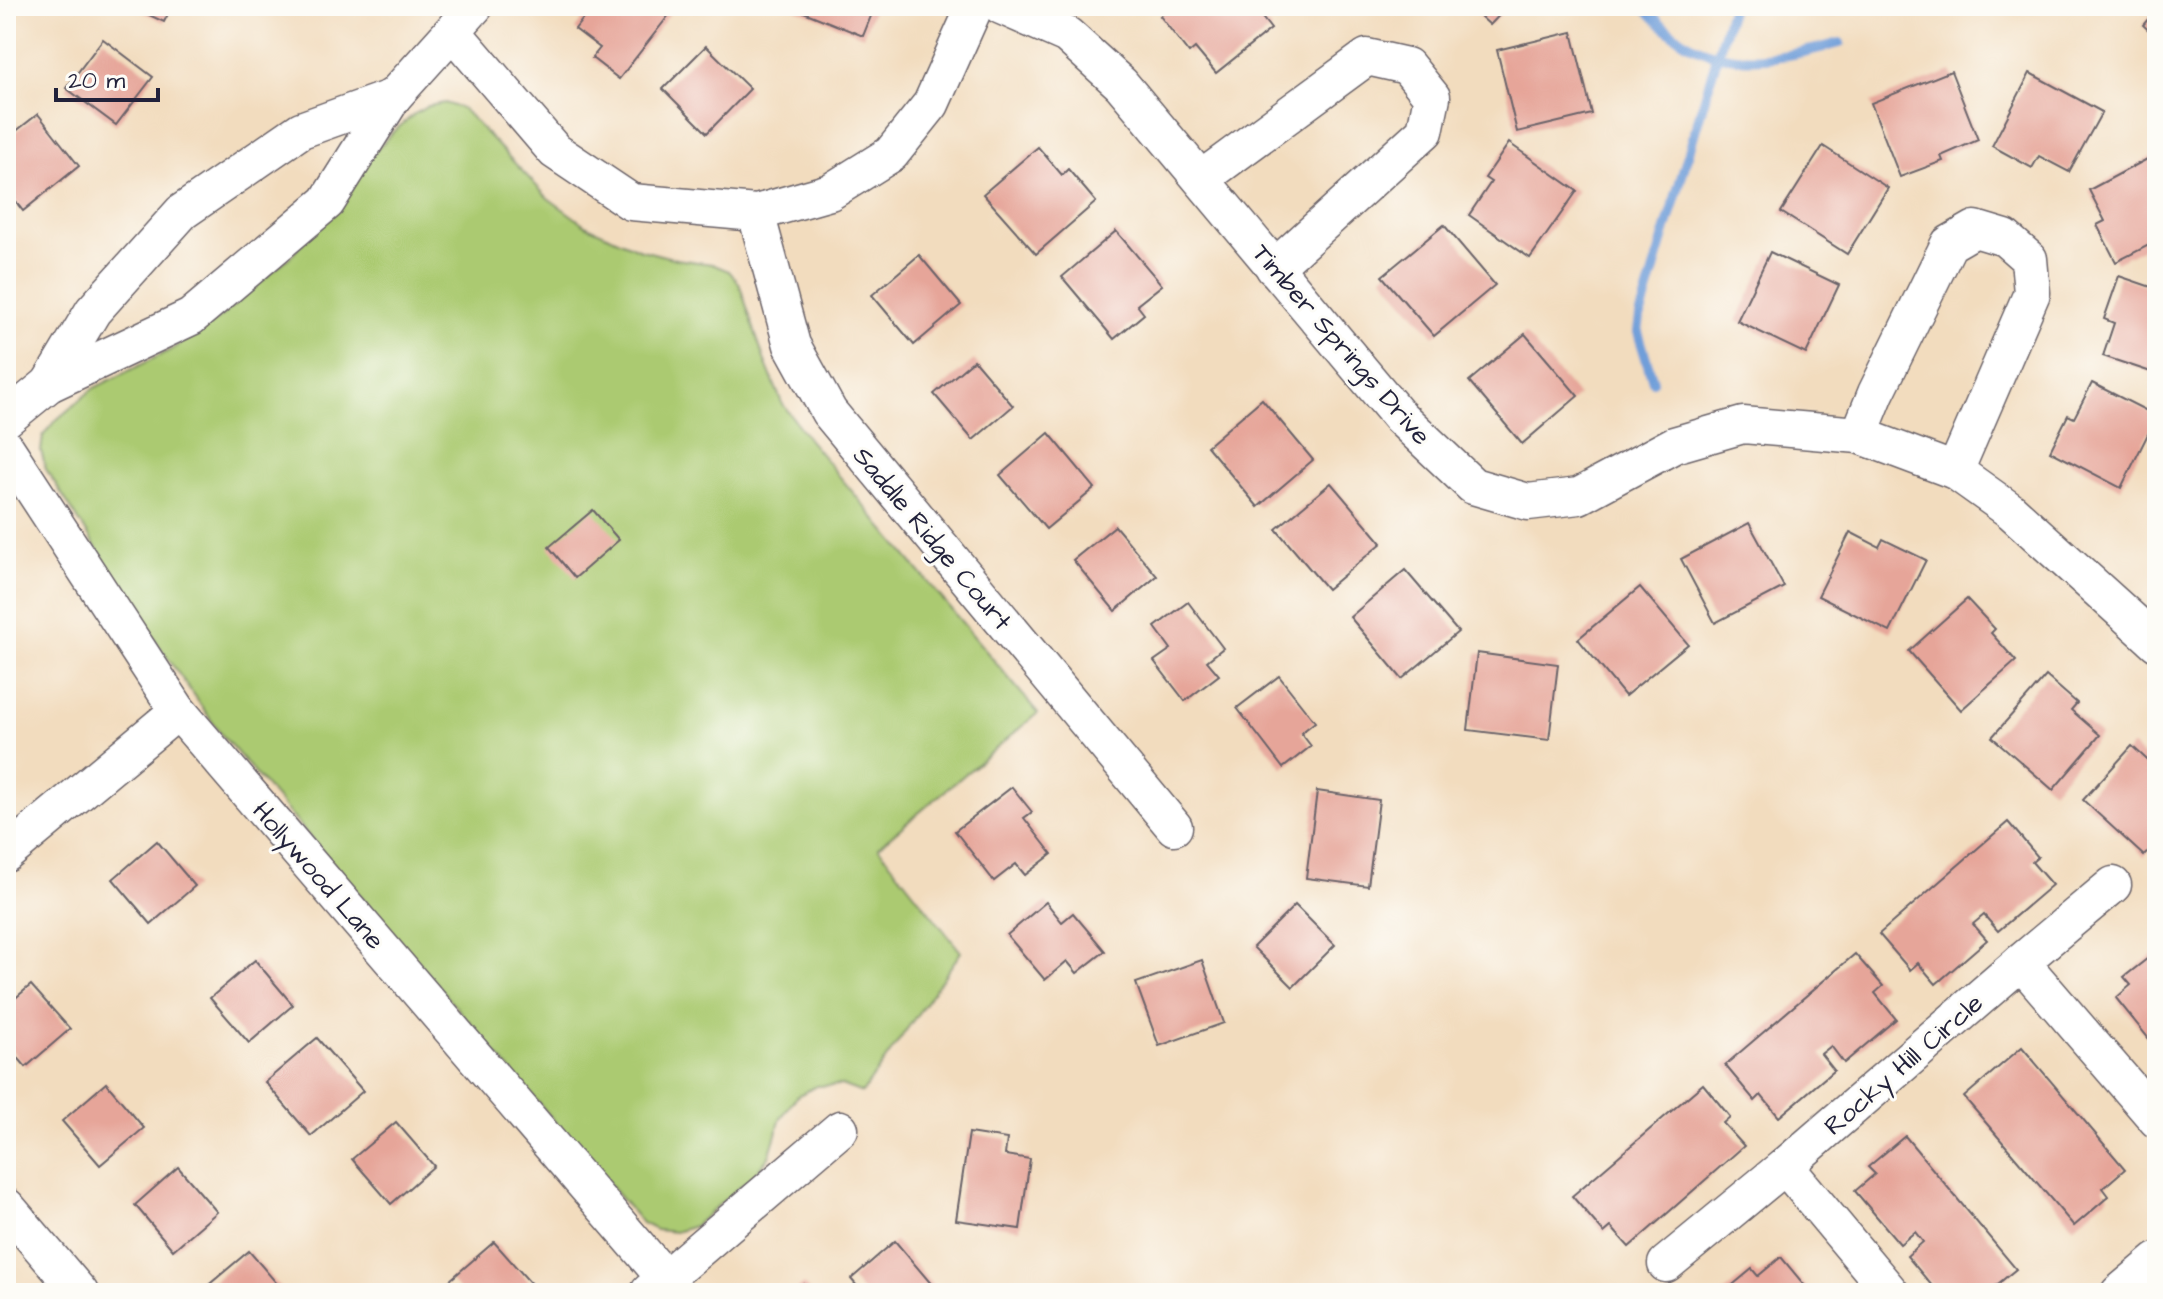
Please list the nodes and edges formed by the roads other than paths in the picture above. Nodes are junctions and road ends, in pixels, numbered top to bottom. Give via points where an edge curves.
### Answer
1 (975, 6) edge
2 (1001, 6) edge
3 (464, 19) edge
4 (393, 97) junction
5 (1201, 179) junction
6 (756, 213) junction
7 (1274, 268) junction
8 (49, 384) junction
9 (6, 419) edge
10 (1859, 435) junction
11 (6, 448) edge
12 (1955, 471) junction
13 (2157, 643) edge
14 (178, 711) junction
15 (1174, 827) dead end
16 (6, 854) edge
17 (2113, 885) dead end
18 (2021, 962) junction
19 (2157, 1120) edge
20 (840, 1129) dead end
21 (1785, 1166) junction
22 (6, 1206) edge
23 (2157, 1261) edge
24 (1666, 1264) dead end
25 (656, 1285) edge
26 (80, 1293) edge
27 (1891, 1293) edge
28 (2119, 1293) edge

1 - 6 street via 931,104 891,154 830,192
2 - 5 street, Timber Springs Drive via 1067,35 1121,84
3 - 4 street
3 - 6 street via 555,151 631,202
4 - 8 street via 327,202 191,317
4 - 8 street via 301,130 182,212 93,311
5 - 7 street, Timber Springs Drive
5 - 7 street via 1367,57 1407,66 1432,97 1425,131
6 - 15 street, Saddle Ridge Court via 792,345 829,412
7 - 10 street, Timber Springs Drive via 1399,416 1473,486 1528,502 1579,496 1674,445 1743,425
8 - 9 street
10 - 12 street, Timber Springs Drive
10 - 12 street via 1949,244 1975,229 2005,238 2029,259 2032,293
11 - 14 street, Hollywood Lane
12 - 13 street, Timber Springs Drive via 2011,511
14 - 16 street
14 - 25 street, Hollywood Lane
17 - 18 street, Rocky Hill Circle
18 - 19 street
18 - 21 street, Rocky Hill Circle
20 - 25 street
21 - 24 street, Rocky Hill Circle
21 - 27 street
22 - 26 street
23 - 28 street

